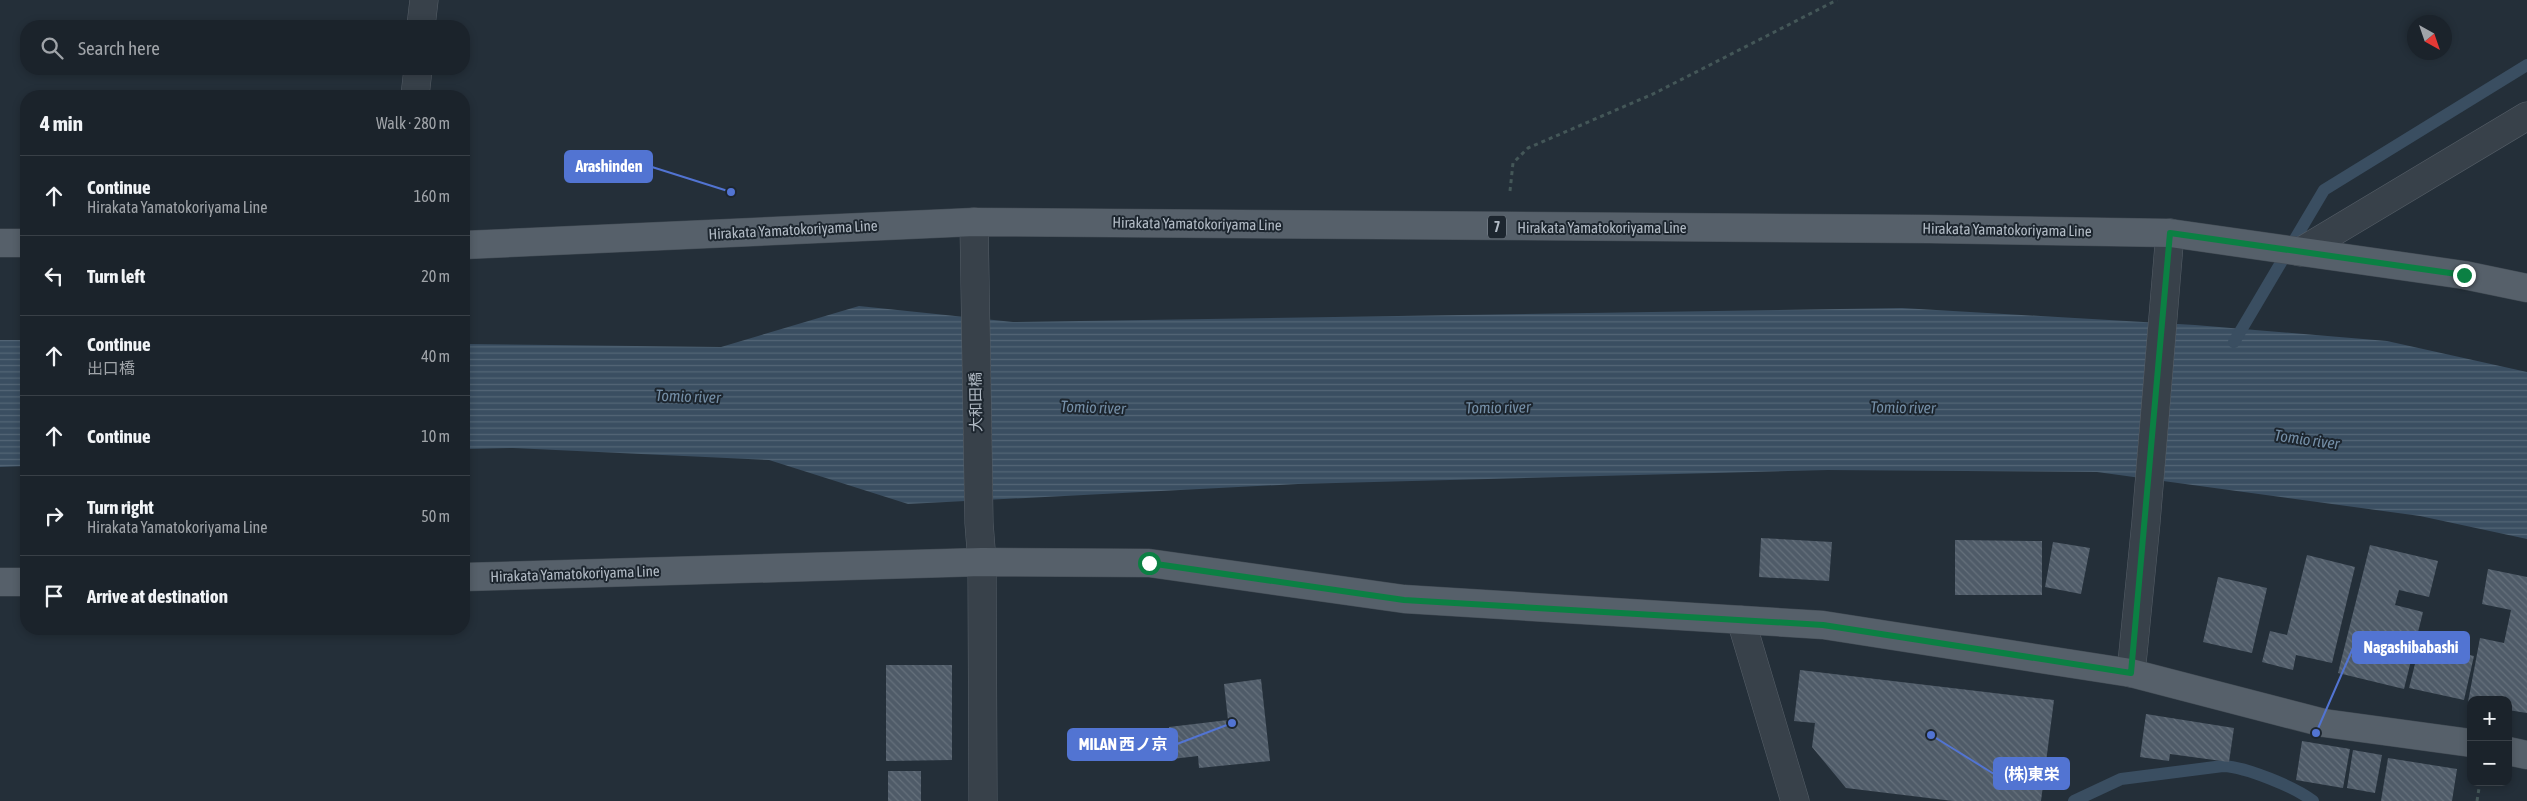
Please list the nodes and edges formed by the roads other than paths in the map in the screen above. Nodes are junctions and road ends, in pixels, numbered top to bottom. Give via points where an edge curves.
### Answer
1 (424, 0) edge
2 (422, 20) edge
3 (417, 75) edge
4 (416, 90) edge
5 (2527, 116) edge
6 (974, 222) junction
7 (2170, 233) junction
8 (0, 243) edge
9 (20, 243) edge
10 (470, 245) edge
11 (2300, 252) junction
12 (2527, 288) edge
13 (982, 562) junction
14 (470, 577) edge
15 (0, 582) edge
16 (20, 582) edge
17 (1741, 620) junction
18 (2131, 673) junction
19 (2467, 742) edge
20 (2512, 752) edge
21 (2527, 755) edge
22 (983, 801) edge
23 (1795, 801) edge

1 - 2 street
3 - 4 street
5 - 11 street
6 - 7 main road, Hirakata Yamatokoriyama Line / 7
6 - 10 main road, Hirakata Yamatokoriyama Line / 7
6 - 13 street, 大和田橋
7 - 11 main road, Hirakata Yamatokoriyama Line / 7
7 - 18 street
8 - 9 main road
11 - 12 main road, Hirakata Yamatokoriyama Line / 7 via 2464,275
13 - 14 main road, Hirakata Yamatokoriyama Line
13 - 17 main road, Hirakata Yamatokoriyama Line via 1149,563 1404,600
13 - 22 street, 大和田橋
15 - 16 main road
17 - 18 main road, Hirakata Yamatokoriyama Line via 1823,625
17 - 23 street
18 - 19 main road, Hirakata Yamatokoriyama Line via 2324,723
20 - 21 main road

